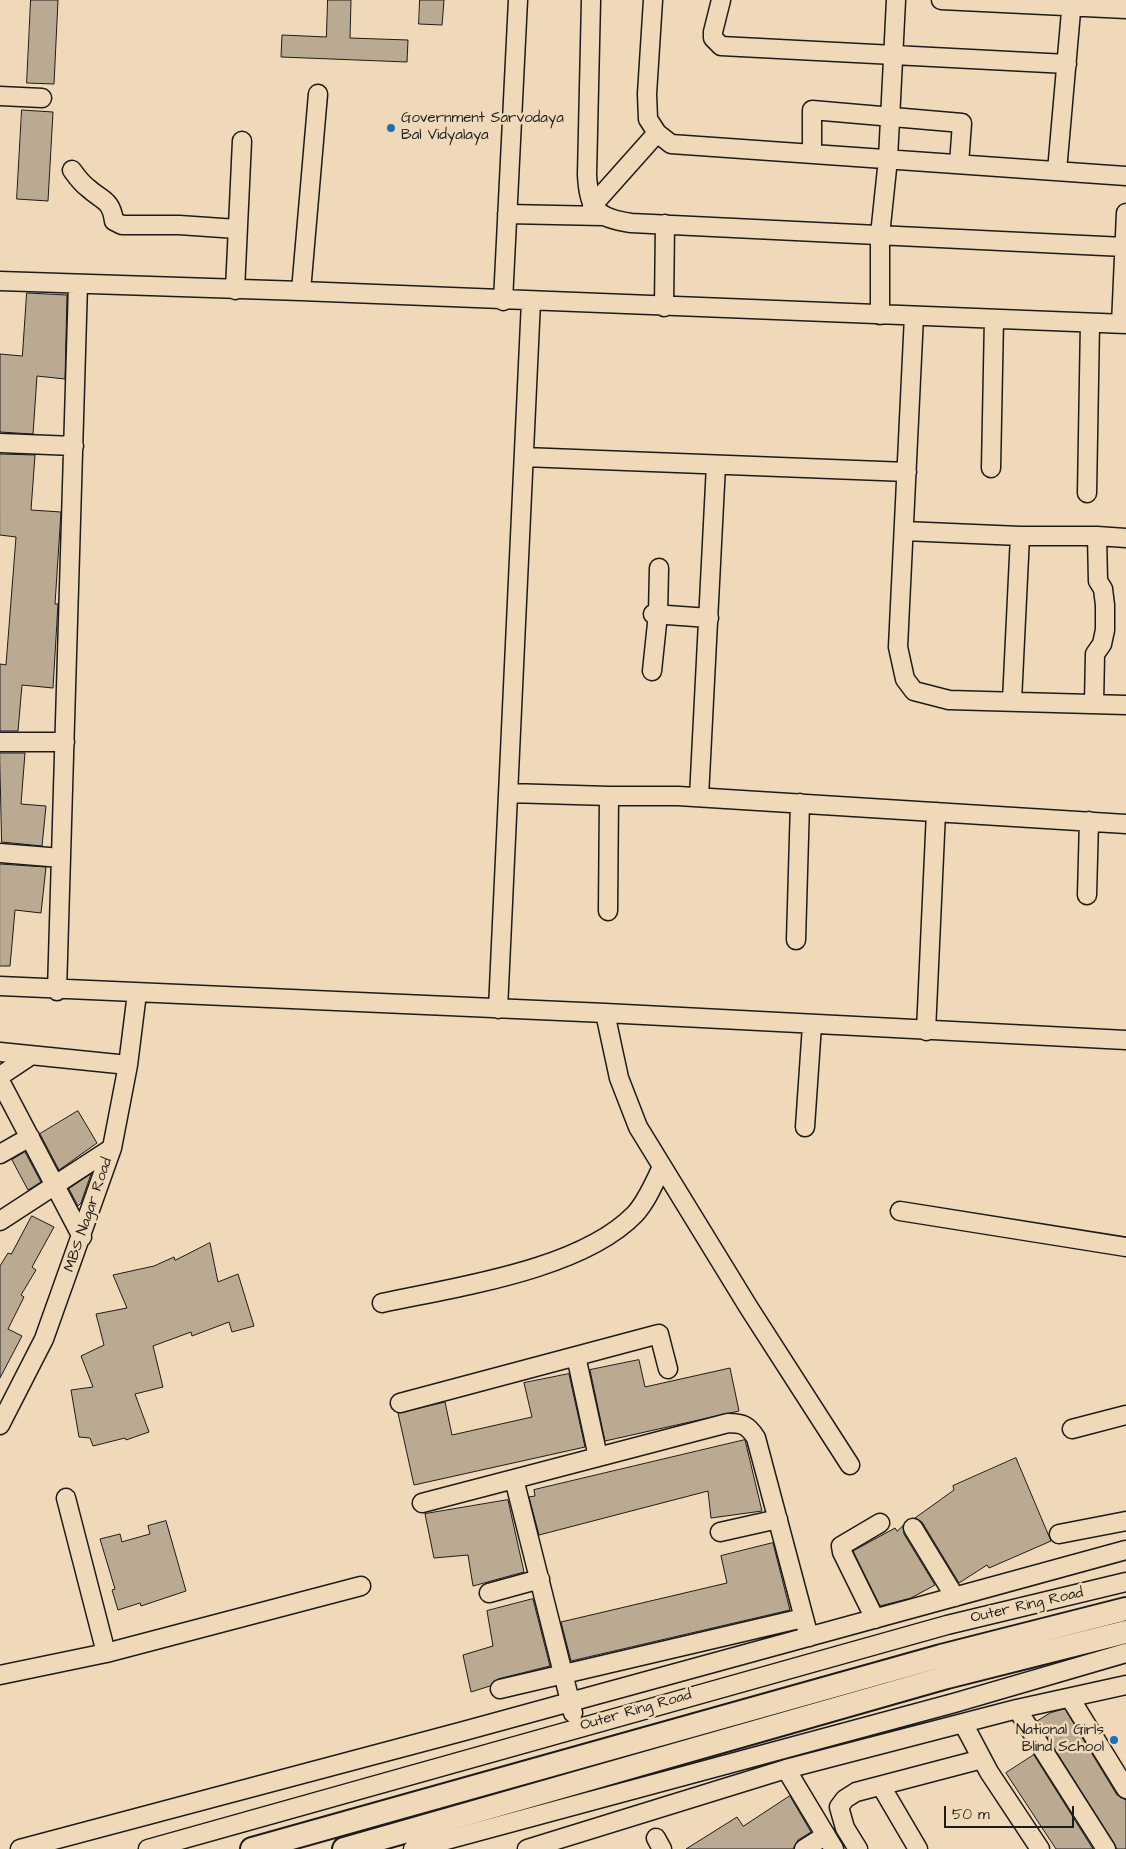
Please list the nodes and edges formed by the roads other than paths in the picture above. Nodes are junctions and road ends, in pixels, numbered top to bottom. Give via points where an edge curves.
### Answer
1 (518, 0) edge
2 (591, 0) edge
3 (653, 0) edge
4 (721, 0) edge
5 (896, 0) edge
6 (940, 0) edge
7 (1072, 3) edge
8 (1126, 9) edge
9 (894, 55) junction
10 (1067, 64) junction
11 (318, 94) dead end
12 (0, 96) edge
13 (42, 98) dead end
14 (890, 116) junction
15 (657, 133) junction
16 (242, 141) dead end
17 (812, 154) junction
18 (888, 159) junction
19 (959, 164) junction
20 (72, 170) dead end
21 (1057, 171) junction
22 (1126, 176) edge
23 (598, 211) junction
24 (1126, 213) edge
25 (507, 214) junction
26 (665, 224) junction
27 (237, 229) junction
28 (880, 235) junction
29 (1124, 247) junction
30 (0, 281) edge
31 (78, 284) junction
32 (235, 290) junction
33 (301, 291) junction
34 (503, 301) junction
35 (531, 302) junction
36 (664, 307) junction
37 (880, 315) junction
38 (914, 316) junction
39 (994, 319) junction
40 (1090, 323) junction
41 (1124, 324) edge
42 (0, 443) edge
43 (74, 446) junction
44 (524, 457) junction
45 (716, 465) junction
46 (991, 468) dead end
47 (907, 472) junction
48 (1087, 493) dead end
49 (904, 531) junction
50 (1020, 536) junction
51 (1097, 536) junction
52 (1126, 538) edge
53 (703, 560) dead end
54 (659, 568) dead end
55 (656, 614) junction
56 (703, 617) junction
57 (652, 671) dead end
58 (695, 679) dead end
59 (1012, 701) junction
60 (1094, 704) junction
61 (1126, 706) edge
62 (0, 742) edge
63 (65, 742) junction
64 (508, 793) junction
65 (608, 796) junction
66 (699, 797) junction
67 (800, 803) junction
68 (936, 812) junction
69 (1089, 821) junction
70 (1126, 824) edge
71 (0, 854) edge
72 (61, 858) junction
73 (1086, 895) dead end
74 (608, 911) dead end
75 (796, 940) dead end
76 (0, 986) edge
77 (57, 990) junction
78 (137, 993) junction
79 (498, 1008) junction
80 (605, 1013) junction
81 (812, 1025) junction
82 (926, 1031) junction
83 (1126, 1040) edge
84 (0, 1052) edge
85 (30, 1056) junction
86 (128, 1065) junction
87 (0, 1076) edge
88 (0, 1081) edge
89 (805, 1127) dead end
90 (30, 1138) junction
91 (112, 1148) junction
92 (0, 1154) edge
93 (662, 1168) junction
94 (56, 1184) junction
95 (900, 1211) dead end
96 (0, 1220) edge
97 (82, 1237) junction
98 (1126, 1247) edge
99 (382, 1303) dead end
100 (576, 1356) junction
101 (668, 1369) dead end
102 (400, 1402) dead end
103 (1126, 1415) edge
104 (0, 1425) edge
105 (1072, 1429) dead end
106 (598, 1457) junction
107 (850, 1465) dead end
108 (514, 1479) junction
109 (66, 1498) dead end
110 (422, 1503) dead end
111 (778, 1519) junction
112 (1126, 1521) edge
113 (880, 1523) dead end
114 (913, 1528) dead end
115 (720, 1532) dead end
116 (1059, 1534) dead end
117 (1126, 1550) edge
118 (540, 1579) junction
119 (1126, 1582) edge
120 (361, 1586) dead end
121 (489, 1593) dead end
122 (955, 1597) junction
123 (1126, 1610) edge
124 (803, 1618) junction
125 (875, 1619) junction
126 (1126, 1632) edge
127 (809, 1638) junction
128 (106, 1653) junction
129 (1126, 1654) edge
130 (0, 1674) edge
131 (565, 1675) junction
132 (1126, 1685) edge
133 (500, 1690) dead end
134 (1070, 1698) junction
135 (570, 1702) junction
136 (1017, 1709) junction
137 (963, 1723) junction
138 (577, 1728) junction
139 (982, 1759) junction
140 (786, 1768) junction
141 (881, 1786) junction
142 (1126, 1790) edge
143 (830, 1842) edge
144 (20, 1849) edge
145 (148, 1849) edge
146 (252, 1849) edge
147 (344, 1849) edge
148 (413, 1849) edge
149 (527, 1849) edge
150 (804, 1849) edge
151 (858, 1849) edge
152 (918, 1849) edge
153 (1040, 1849) edge
154 (1106, 1849) edge

1 - 25 street
2 - 23 street via 587,175 588,194
3 - 15 street via 647,94 648,119
4 - 9 street via 713,38 722,46
5 - 9 street
6 - 7 street
7 - 8 street
7 - 10 street
9 - 10 street
9 - 14 street
10 - 21 street
11 - 33 street
12 - 13 street
14 - 17 street via 812,110
14 - 18 street
14 - 19 street via 962,123
15 - 17 street via 671,144
15 - 23 street
16 - 27 street
17 - 18 street
18 - 19 street
18 - 28 street
19 - 21 street
20 - 27 street via 90,190 105,198 114,221 122,225
21 - 22 street
23 - 25 street
23 - 26 street via 612,220
24 - 29 street
25 - 34 street
26 - 28 street
26 - 36 street
27 - 32 street
28 - 29 street
28 - 37 street
29 - 41 street
30 - 31 street
31 - 32 street
31 - 43 street
32 - 33 street
33 - 34 street
34 - 35 street
35 - 36 street
35 - 44 street
36 - 37 street
37 - 38 street
38 - 39 street
38 - 47 street
39 - 40 street
39 - 46 street
40 - 41 street
40 - 48 street
42 - 43 street
43 - 63 street
44 - 45 street
44 - 64 street
45 - 47 street
45 - 56 street
47 - 49 street
49 - 50 street
49 - 59 street via 898,647 905,679 914,691 949,700
50 - 51 street
50 - 59 street
51 - 52 street
51 - 60 street via 1098,581 1103,589 1105,630 1102,644 1095,654
53 - 56 street
54 - 55 street
55 - 56 street
55 - 57 street
56 - 58 street
56 - 66 street
59 - 60 street
60 - 61 street
62 - 63 street
63 - 72 street
64 - 65 street
64 - 79 street
65 - 66 street
65 - 74 street
66 - 67 street
67 - 68 street
67 - 75 street
68 - 69 street
68 - 82 street
69 - 70 street
69 - 73 street
71 - 72 street
72 - 77 street
76 - 77 street
77 - 78 street
78 - 79 street
78 - 86 street, MBS Nagar Road
79 - 80 street
80 - 81 street
80 - 93 street via 626,1099
81 - 82 street
81 - 89 street
82 - 83 street
84 - 85 street
85 - 86 street
85 - 87 street
86 - 91 street, MBS Nagar Road
88 - 90 street
90 - 92 street
90 - 94 street
91 - 94 street
91 - 97 street, MBS Nagar Road
93 - 99 street via 636,1213 606,1237 527,1271
93 - 107 street
94 - 96 street
94 - 97 street
95 - 98 street
97 - 104 street, MBS Nagar Road via 44,1339
100 - 101 street via 659,1334
100 - 102 street
100 - 106 street
103 - 105 street
106 - 108 street
106 - 111 street via 728,1423 739,1423 750,1427 756,1438
108 - 110 street
108 - 118 street
109 - 128 street
111 - 115 street
111 - 124 street
112 - 116 street
113 - 125 street via 841,1546
114 - 122 street
117 - 122 street
118 - 121 street
118 - 131 street
119 - 138 street, Outer Ring Road via 947,1625
120 - 128 street
122 - 125 street
123 - 146 main road, Outer Ring Road via 931,1659
124 - 127 street
124 - 131 street
125 - 127 street
126 - 147 main road via 947,1677
127 - 135 street
128 - 130 street
129 - 148 street
131 - 133 street
131 - 135 street
132 - 134 street
134 - 136 street
134 - 142 street
135 - 138 street
135 - 144 street
136 - 137 street
136 - 154 street
137 - 139 street
137 - 140 street
138 - 145 street, Outer Ring Road
139 - 141 street
139 - 153 street
140 - 143 street
140 - 149 street
141 - 151 street via 856,1792 839,1807 845,1828
141 - 152 street
143 - 150 street

